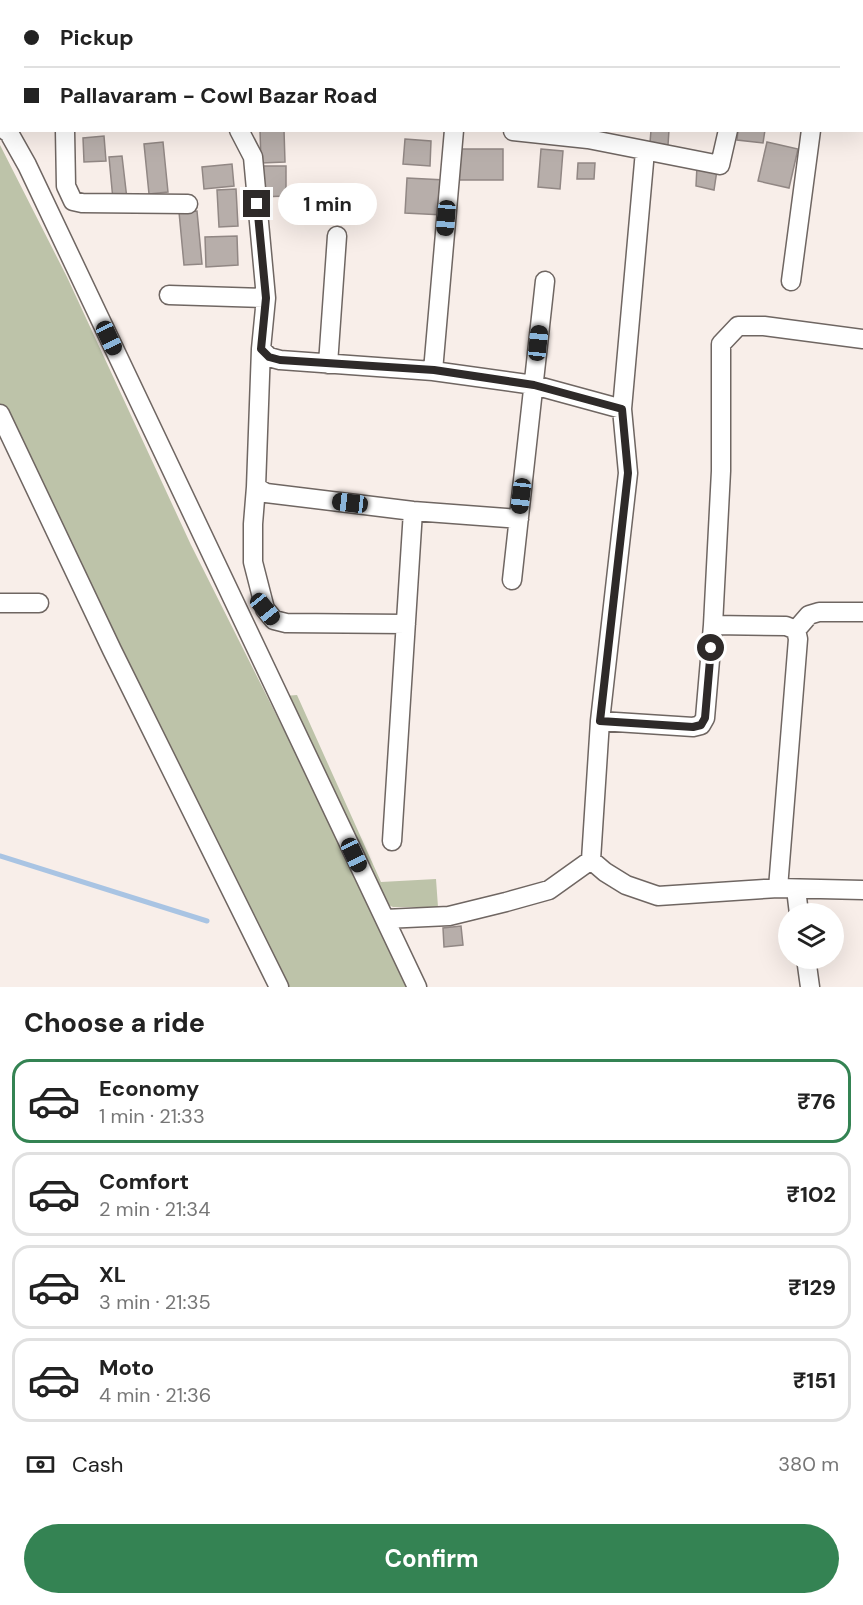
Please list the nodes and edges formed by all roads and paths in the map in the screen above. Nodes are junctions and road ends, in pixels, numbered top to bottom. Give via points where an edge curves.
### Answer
1 (7, 132) edge
2 (65, 132) edge
3 (239, 132) edge
4 (454, 132) edge
5 (532, 132) edge
6 (728, 132) edge
7 (811, 132) edge
8 (589, 135) edge
9 (645, 151) junction
10 (188, 204) dead end
11 (337, 236) dead end
12 (545, 281) dead end
13 (791, 281) dead end
14 (169, 295) dead end
15 (266, 298) junction
16 (863, 339) edge
17 (261, 349) junction
18 (328, 364) junction
19 (434, 370) junction
20 (534, 385) junction
21 (622, 409) junction
22 (0, 414) edge
23 (256, 487) junction
24 (413, 511) junction
25 (519, 519) junction
26 (512, 579) dead end
27 (0, 603) edge
28 (39, 603) dead end
29 (863, 612) edge
30 (406, 624) junction
31 (713, 624) junction
32 (796, 630) junction
33 (600, 721) junction
34 (392, 841) dead end
35 (591, 860) junction
36 (787, 888) junction
37 (863, 890) edge
38 (794, 903) edge
39 (385, 919) junction
40 (808, 969) edge
41 (279, 987) edge
42 (417, 987) edge
43 (810, 987) edge

1 - 39 street via 38,187
2 - 10 street via 66,186 73,201
3 - 15 street via 253,157
4 - 19 street
5 - 8 street
6 - 9 street via 720,165
7 - 13 street
8 - 9 street
9 - 21 street
11 - 18 street
12 - 20 street
14 - 15 street
15 - 17 street
16 - 31 street via 738,326 721,344 721,471
17 - 18 street via 280,360
17 - 23 street
18 - 19 street
19 - 20 street
20 - 21 street
20 - 25 street
21 - 33 street via 628,473
22 - 41 street
23 - 24 street via 266,493
23 - 30 street via 252,562 265,609 274,620
24 - 25 street
24 - 30 street
25 - 26 street
27 - 28 street
29 - 32 street via 819,612 808,615
30 - 34 street
31 - 32 street via 786,626
31 - 33 street via 705,718 701,725
32 - 36 street
33 - 35 street
35 - 36 street via 626,885 658,896
35 - 39 street via 549,890 449,916
36 - 37 street
36 - 38 street
39 - 42 street
40 - 43 street

